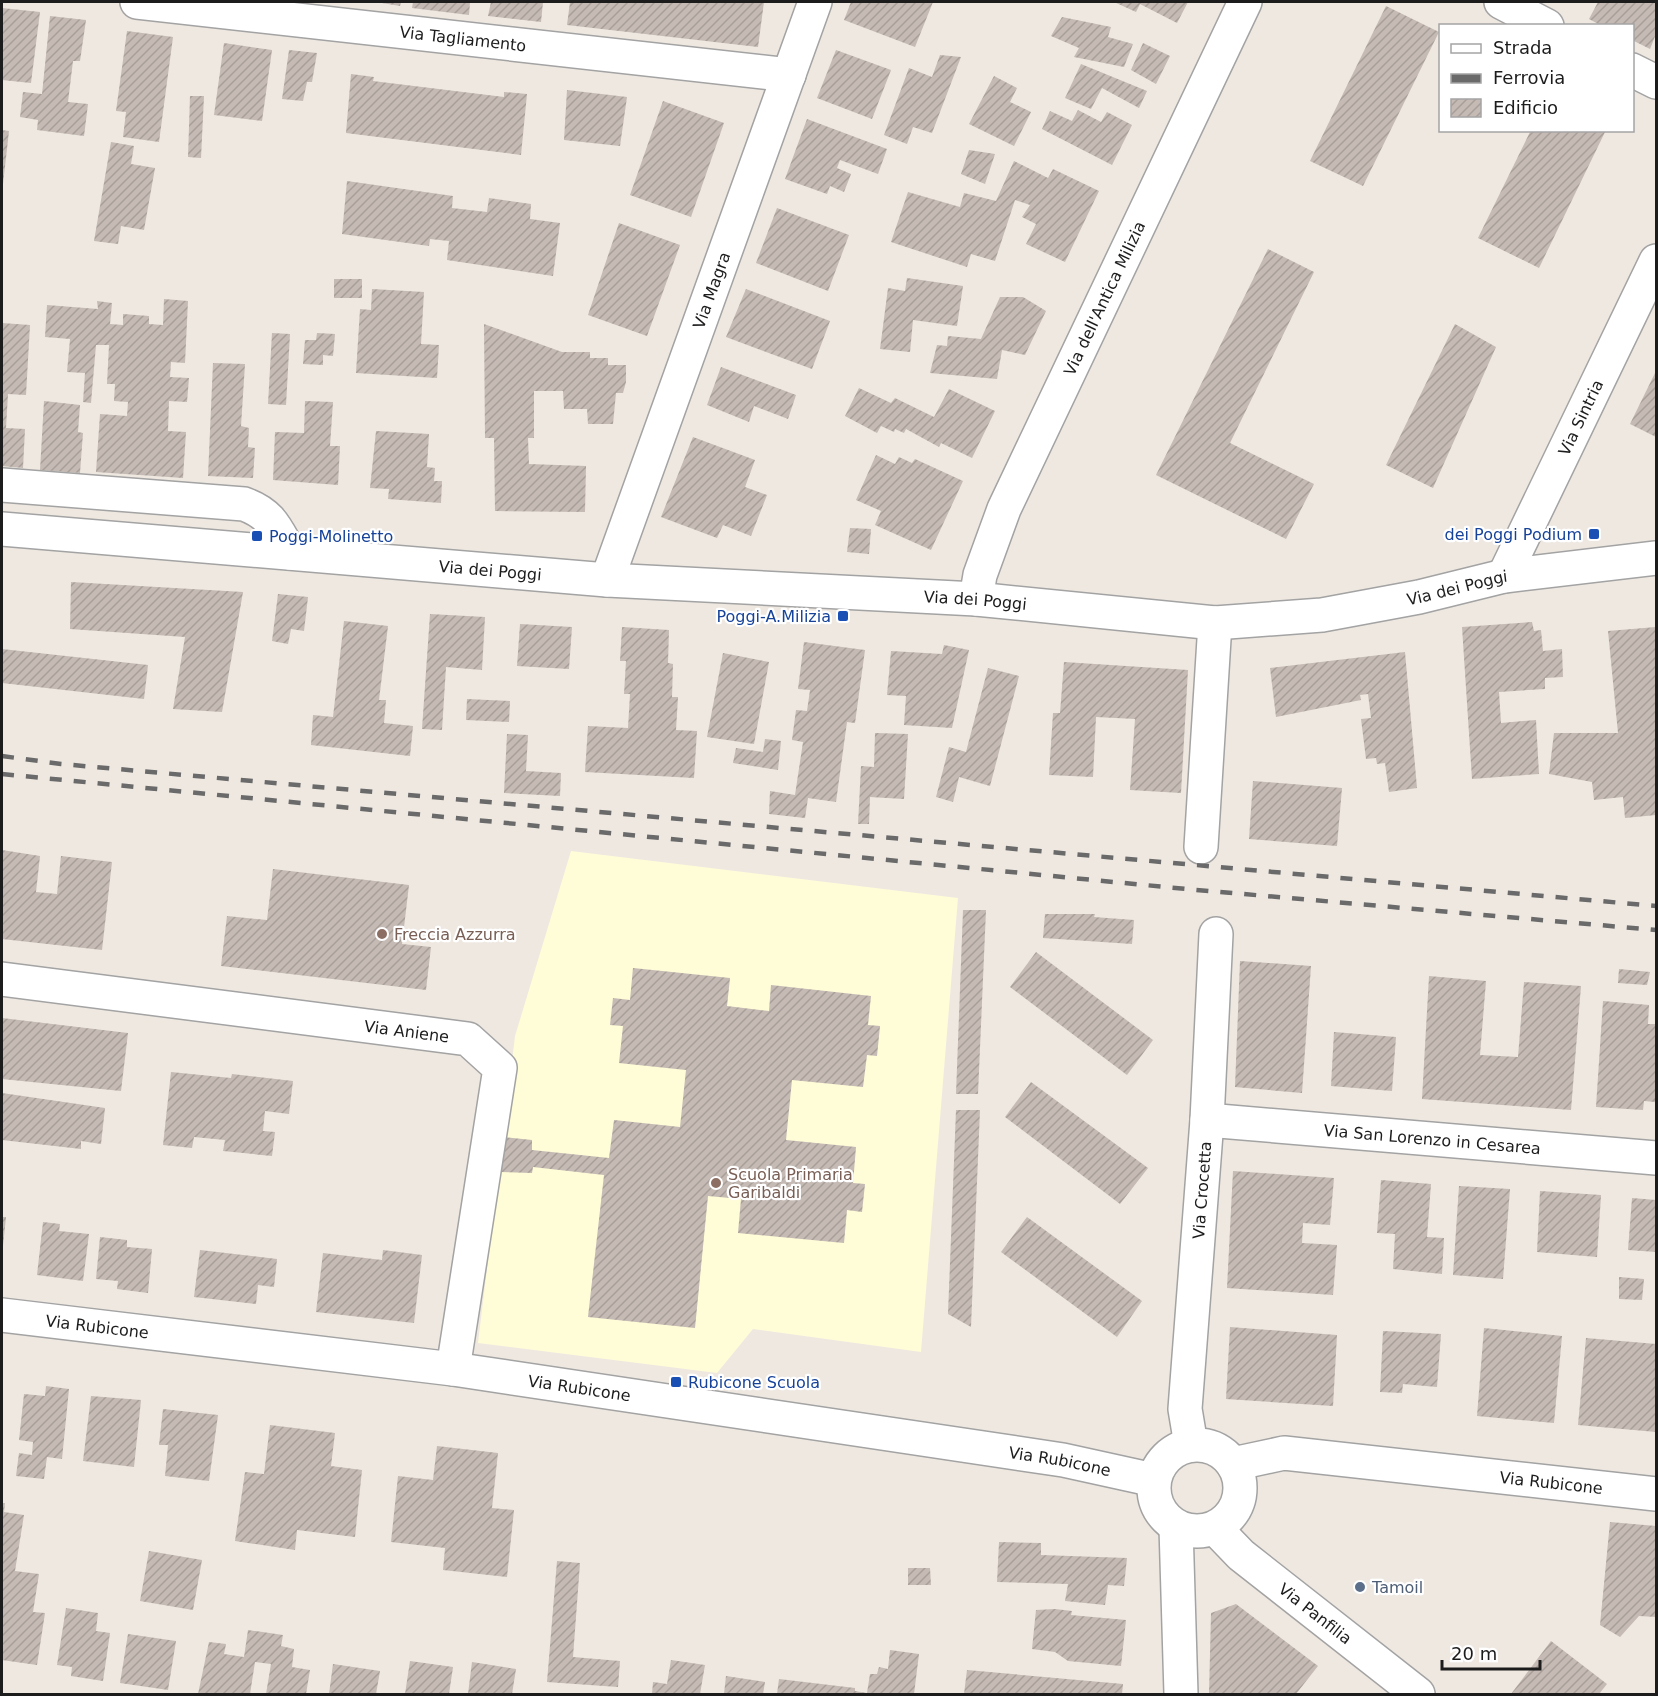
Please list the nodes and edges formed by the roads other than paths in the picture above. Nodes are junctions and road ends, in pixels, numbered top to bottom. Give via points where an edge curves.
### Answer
1 (137, 2) edge
2 (815, 2) edge
3 (1245, 2) edge
4 (1501, 2) edge
5 (1543, 24) edge
6 (1634, 71) edge
7 (789, 75) junction
8 (1656, 82) edge
9 (1656, 261) edge
10 (2, 485) edge
11 (2, 529) edge
12 (290, 553) junction
13 (1656, 558) edge
14 (1504, 576) junction
15 (607, 580) junction
16 (976, 599) junction
17 (1215, 623) junction
18 (1201, 847) dead end
19 (1216, 934) dead end
20 (2, 979) edge
21 (1207, 1120) junction
22 (1656, 1158) edge
23 (2, 1315) edge
24 (453, 1369) junction
25 (1191, 1445) junction
26 (1233, 1464) junction
27 (1154, 1480) junction
28 (1656, 1494) edge
29 (1176, 1527) junction
30 (1215, 1528) junction
31 (1181, 1695) edge
32 (1418, 1695) edge

1 - 7 street, Via Tagliamento
2 - 7 street, Via Magra
3 - 16 street, Via dell'Antica Milizia via 1004,509 980,575
4 - 5 street
6 - 8 street
7 - 15 street, Via Magra
9 - 14 street, Via Sintria
10 - 12 street via 244,504 270,518
11 - 12 street, Via dei Poggi
12 - 15 street, Via dei Poggi
13 - 14 street, Via dei Poggi
14 - 17 street, Via dei Poggi via 1322,615
15 - 16 street, Via dei Poggi
16 - 17 street, Via dei Poggi
17 - 18 street
19 - 21 street, Via Crocetta
20 - 24 street, Via Aniene via 468,1039 500,1068
21 - 22 street, Via San Lorenzo in Cesarea
21 - 25 street, Via Crocetta via 1185,1409
23 - 24 street, Via Rubicone
24 - 27 street, Via Rubicone via 1063,1460
25 - 26 street via 1215,1449
25 - 27 street via 1167,1457
26 - 28 street, Via Rubicone via 1284,1453
26 - 30 street via 1239,1485 1236,1507
27 - 29 street via 1157,1507
29 - 30 street via 1196,1531
29 - 31 street
30 - 32 street, Via Panfilia via 1241,1555

